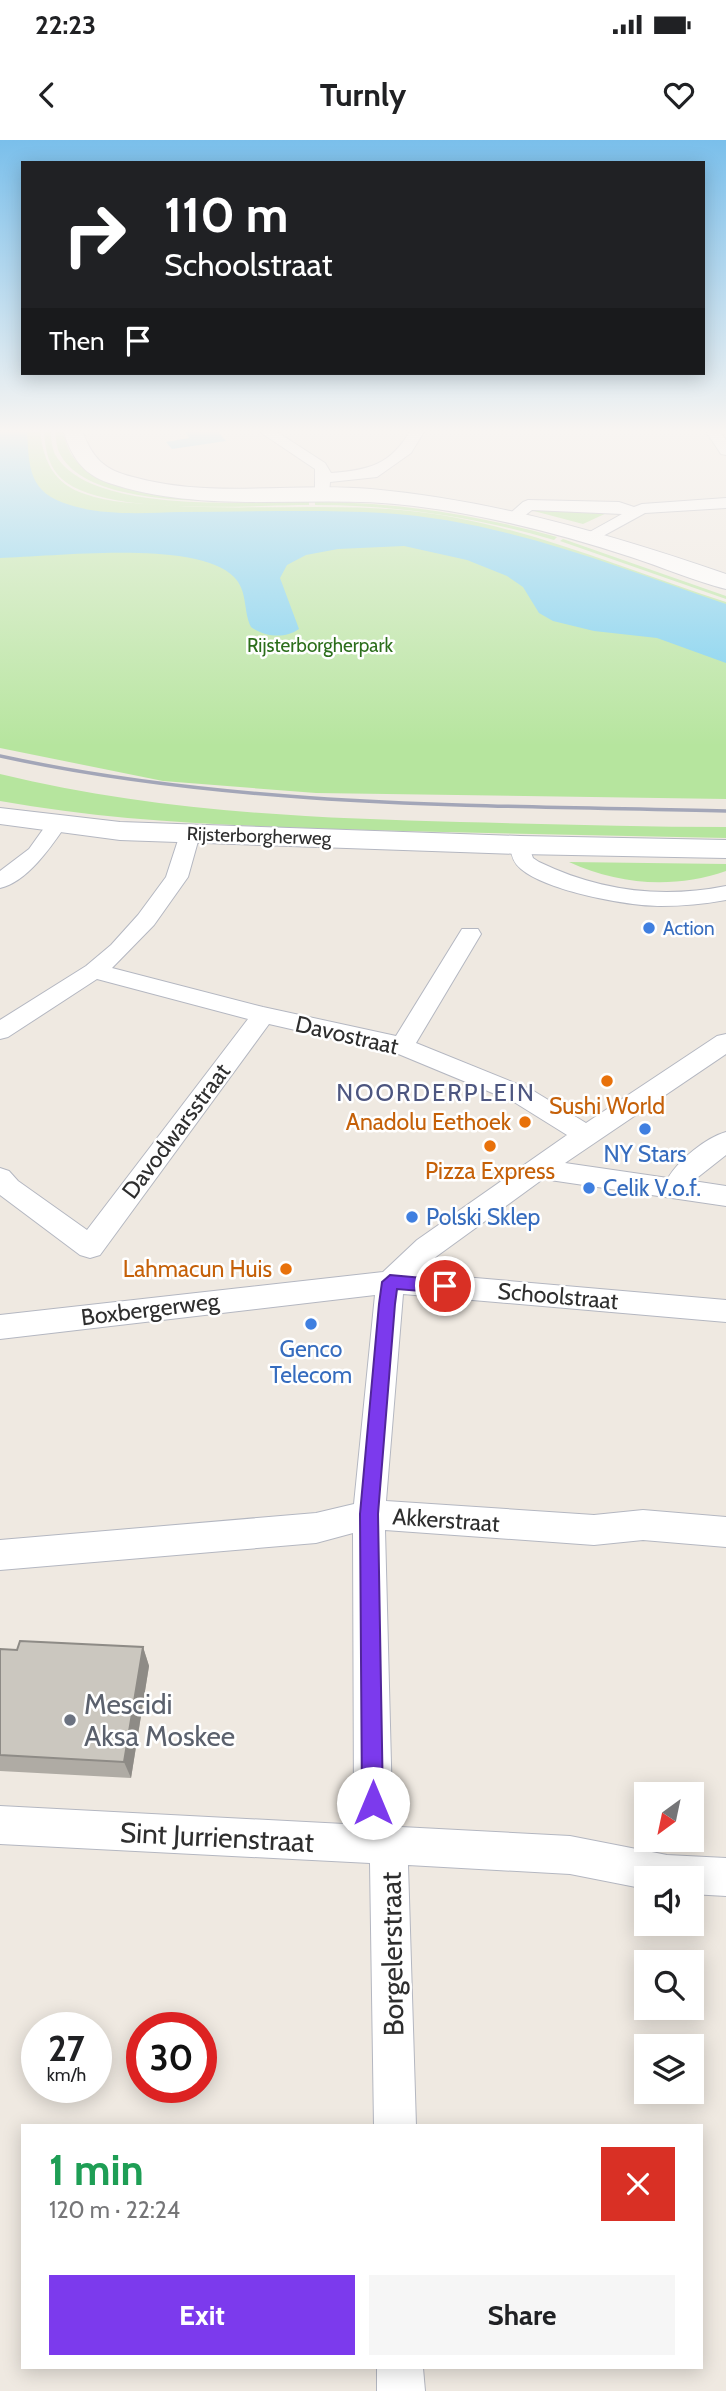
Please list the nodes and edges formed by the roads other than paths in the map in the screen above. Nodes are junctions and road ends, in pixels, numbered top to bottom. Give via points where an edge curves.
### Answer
1 (584, 535) edge
2 (595, 535) edge
3 (592, 537) junction
4 (726, 582) edge
5 (0, 816) edge
6 (56, 825) junction
7 (190, 834) junction
8 (520, 845) junction
9 (726, 849) edge
10 (0, 882) edge
11 (726, 893) edge
12 (470, 933) dead end
13 (94, 971) junction
14 (262, 1015) junction
15 (0, 1031) edge
16 (726, 1042) edge
17 (402, 1046) junction
18 (586, 1135) junction
19 (726, 1142) edge
20 (538, 1169) junction
21 (0, 1178) edge
22 (675, 1188) junction
23 (726, 1196) edge
24 (390, 1282) junction
25 (726, 1311) edge
26 (0, 1327) edge
27 (369, 1514) junction
28 (726, 1532) edge
29 (0, 1555) edge
30 (0, 1825) edge
31 (389, 1846) junction
32 (726, 1878) edge
33 (395, 2124) edge
34 (400, 2369) edge
35 (401, 2391) edge

1 - 3 street
2 - 3 street
3 - 4 street
5 - 6 street, Rijsterborgherweg
6 - 7 street, Rijsterborgherweg
6 - 10 street via 36,853
7 - 8 street, Rijsterborgherweg
7 - 13 street via 183,864 169,890 119,950
8 - 9 street, Rijsterborgherweg
8 - 11 street via 523,859 531,867 581,887 666,900
12 - 17 street
13 - 14 street, Davostraat
13 - 15 street
14 - 17 street, Davostraat
14 - 21 street, Davodwarsstraat via 90,1247
16 - 18 street
17 - 18 street, Davostraat via 523,1096
18 - 20 street
19 - 22 street via 684,1174
20 - 22 street
20 - 24 street via 427,1248
22 - 23 street
24 - 25 street, Schoolstraat
24 - 26 street, Boxbergerweg
24 - 27 street, Borgelerstraat
27 - 28 street, Akkerstraat via 594,1530 643,1525
27 - 29 street, Akkerstraat via 316,1528
27 - 31 street, Borgelerstraat via 373,1803
30 - 31 street, Sint Jurrienstraat
31 - 32 street, Sint Jurrienstraat via 570,1855 667,1874
31 - 33 street, Borgelerstraat
34 - 35 street

